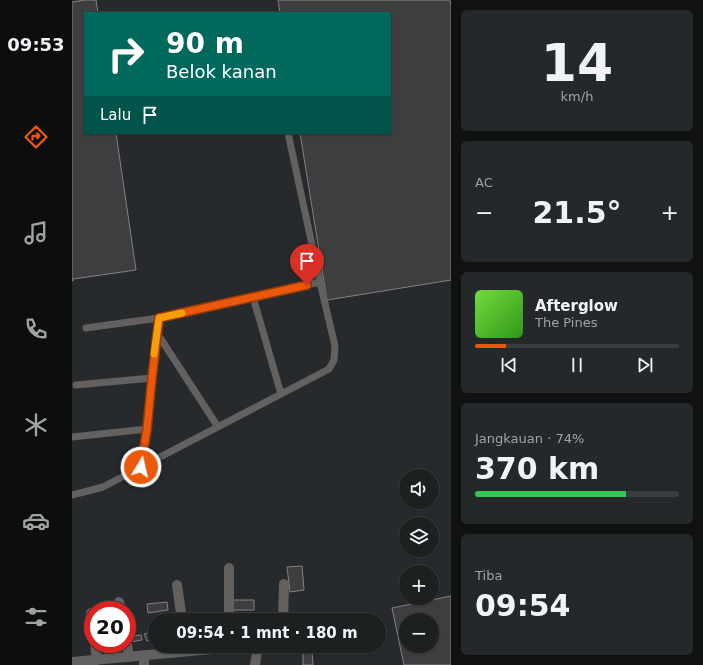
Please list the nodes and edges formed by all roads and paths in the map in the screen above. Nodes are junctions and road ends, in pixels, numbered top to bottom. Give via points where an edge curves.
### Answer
1 (288, 134) edge
2 (320, 282) junction
3 (253, 297) junction
4 (159, 318) junction
5 (86, 328) dead end
6 (157, 333) junction
7 (152, 378) junction
8 (76, 385) dead end
9 (281, 394) junction
10 (218, 427) junction
11 (147, 429) junction
12 (72, 437) edge
13 (141, 467) junction
14 (72, 495) edge
15 (229, 568) dead end
16 (284, 584) dead end
17 (177, 585) dead end
18 (181, 613) edge
19 (229, 613) edge
20 (283, 613) edge
21 (96, 653) edge
22 (128, 653) edge
23 (171, 653) edge
24 (257, 653) edge
25 (129, 657) junction
26 (97, 660) junction
27 (144, 660) edge
28 (79, 663) edge
29 (255, 665) edge

1 - 2 lane
2 - 3 lane
2 - 9 lane via 335,346 334,360 329,370
3 - 4 lane
3 - 9 lane
4 - 5 lane
4 - 6 lane
6 - 7 lane
6 - 10 lane
7 - 8 lane
7 - 11 lane
9 - 10 lane
10 - 13 lane
11 - 12 lane
11 - 13 lane
13 - 14 lane via 103,487
15 - 19 street
16 - 20 street
17 - 18 street
21 - 26 street
22 - 25 street
23 - 27 street
24 - 29 street
25 - 26 street
25 - 27 street
26 - 28 street

